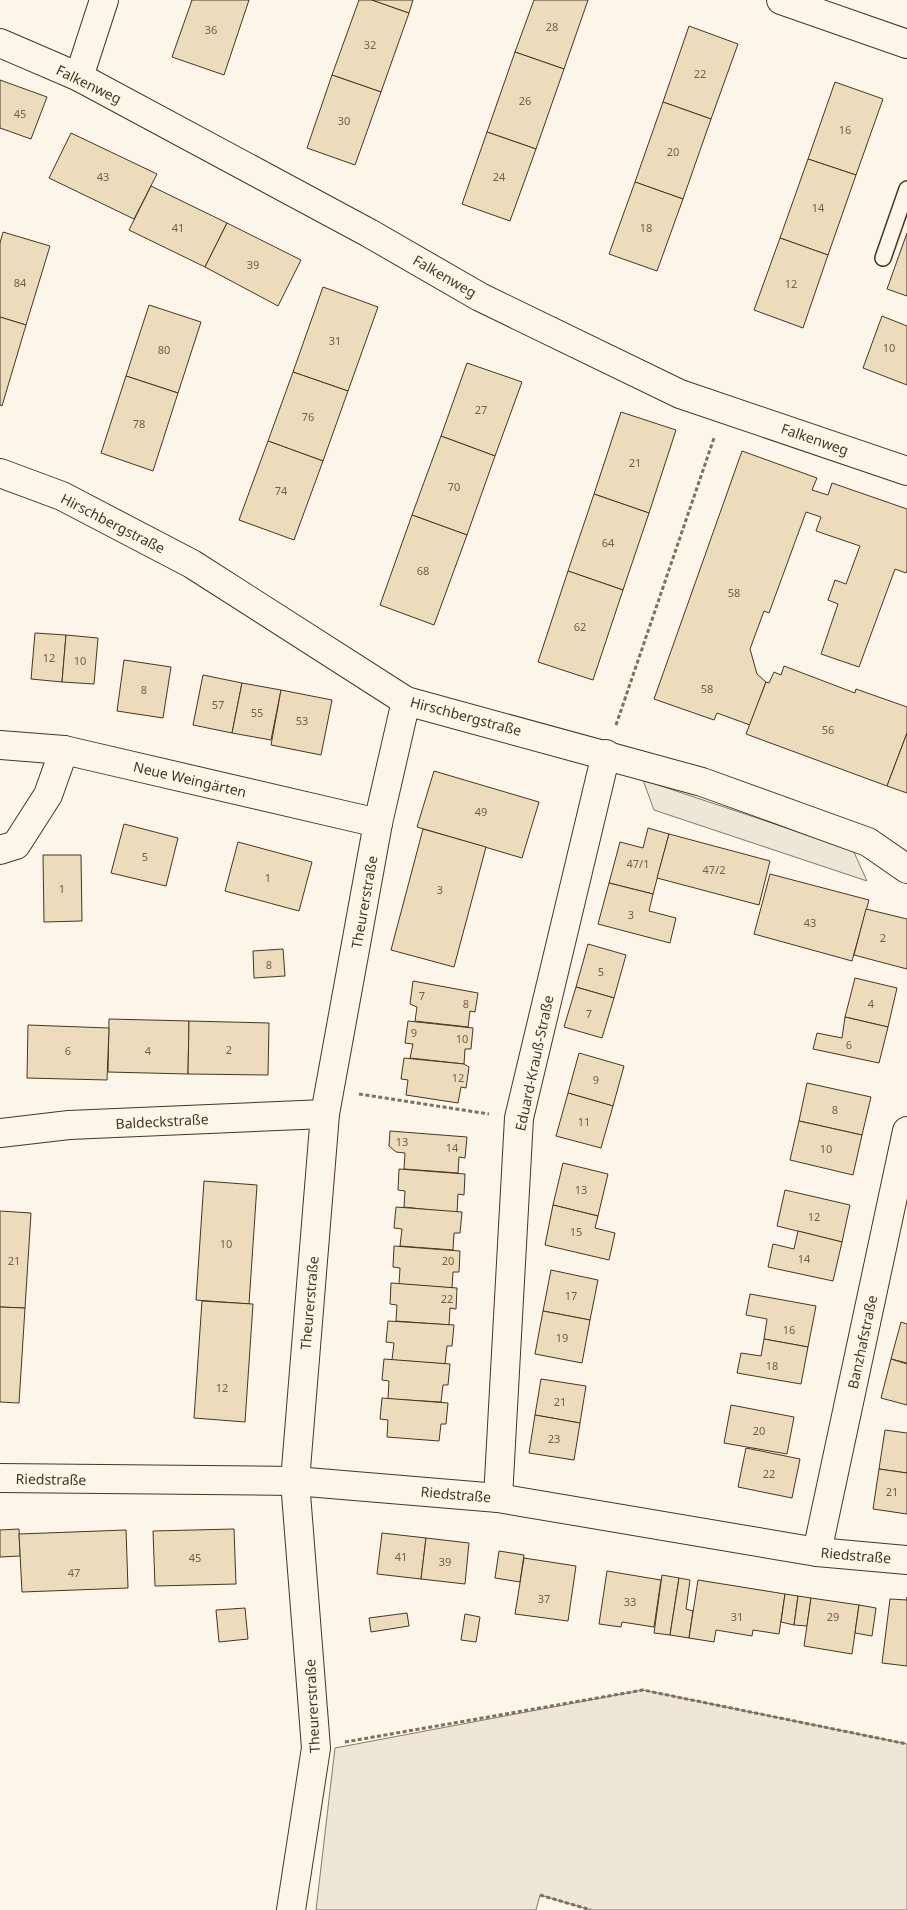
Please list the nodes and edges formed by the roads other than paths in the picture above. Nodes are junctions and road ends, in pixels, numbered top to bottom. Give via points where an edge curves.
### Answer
1 (104, 0) edge
2 (781, 0) edge
3 (0, 43) edge
4 (907, 44) edge
5 (79, 77) junction
6 (907, 189) edge
7 (883, 258) dead end
8 (907, 471) edge
9 (0, 473) edge
10 (406, 701) junction
11 (0, 745) edge
12 (64, 750) junction
13 (606, 754) junction
14 (378, 823) junction
15 (0, 850) edge
16 (907, 869) edge
17 (327, 1102) junction
18 (907, 1132) edge
19 (0, 1133) edge
20 (0, 1478) edge
21 (295, 1481) junction
22 (498, 1498) junction
23 (817, 1552) junction
24 (907, 1560) edge
25 (291, 1910) edge

1 - 5 street
2 - 4 street
3 - 5 street, Falkenweg
5 - 8 street, Falkenweg via 369,233 480,297 680,394
6 - 7 lane
9 - 10 street, Hirschbergstraße via 62,496 192,564
10 - 13 street, Hirschbergstraße
10 - 14 street, Theurerstraße
11 - 12 street, Neue Weingärten
12 - 14 street, Neue Weingärten
12 - 15 street via 48,795 16,845
13 - 16 street, Hirschbergstraße via 702,782 868,842
13 - 22 street, Eduard-Krauß-Straße via 519,1118
14 - 17 street, Theurerstraße
17 - 19 street, Baldeckstraße
17 - 21 street, Theurerstraße
18 - 23 street, Banzhafstraße
20 - 21 street, Riedstraße
21 - 22 street, Riedstraße
21 - 25 street, Theurerstraße via 316,1748
22 - 23 street, Riedstraße
23 - 24 street, Riedstraße

